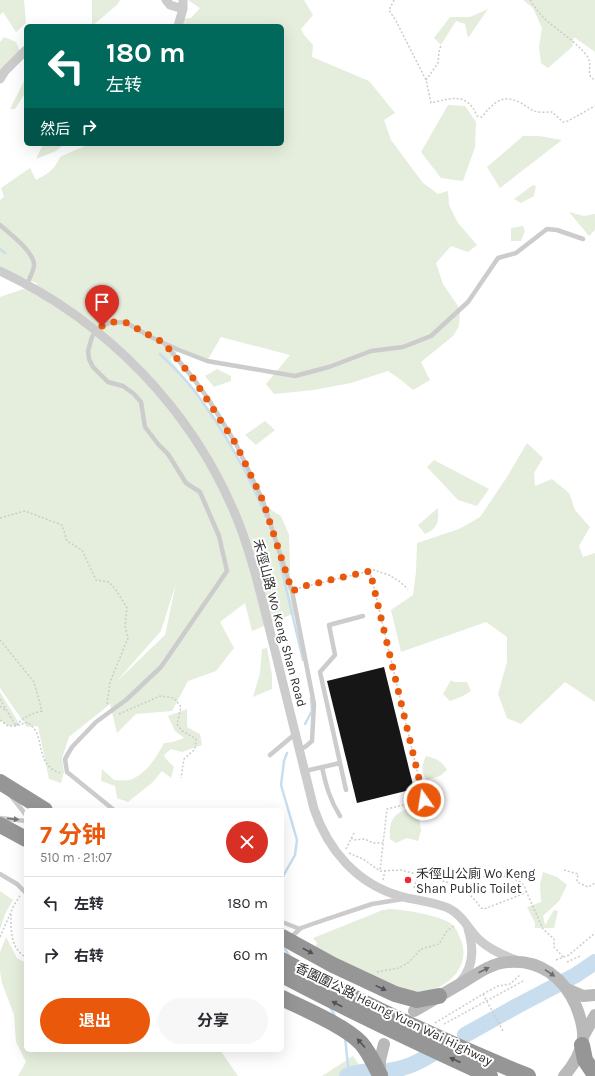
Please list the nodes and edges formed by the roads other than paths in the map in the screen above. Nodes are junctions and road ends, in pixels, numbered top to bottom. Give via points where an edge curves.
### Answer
1 (166, 0) edge
2 (183, 5) edge
3 (178, 24) edge
4 (24, 52) edge
5 (0, 79) edge
6 (0, 225) edge
7 (583, 239) dead end
8 (0, 271) edge
9 (27, 284) junction
10 (96, 330) junction
11 (164, 343) junction
12 (363, 616) dead end
13 (296, 734) junction
14 (299, 749) junction
15 (270, 755) dead end
16 (340, 763) junction
17 (322, 767) junction
18 (305, 771) junction
19 (0, 783) edge
20 (346, 790) dead end
21 (42, 808) edge
22 (112, 808) edge
23 (24, 813) edge
24 (340, 816) dead end
25 (0, 818) edge
26 (24, 821) edge
27 (0, 824) edge
28 (24, 838) edge
29 (0, 874) edge
30 (24, 891) edge
31 (415, 899) junction
32 (284, 923) edge
33 (466, 924) junction
34 (300, 929) junction
35 (284, 938) edge
36 (284, 944) edge
37 (284, 961) edge
38 (525, 962) junction
39 (284, 976) edge
40 (456, 987) junction
41 (439, 996) junction
42 (584, 998) edge
43 (284, 999) edge
44 (414, 1011) dead end
45 (595, 1015) edge
46 (582, 1042) junction
47 (380, 1075) edge
48 (595, 1075) edge
49 (490, 1076) edge
50 (528, 1076) edge
51 (564, 1076) edge

1 - 2 street via 170,5
2 - 3 street
4 - 5 street
6 - 9 lane via 32,257 34,268
7 - 11 lane via 547,229 516,253 498,258 468,302 431,336 403,348 371,351 295,376 207,361
8 - 9 street, 禾徑山路 Wo Keng Shan Road
9 - 10 street, 禾徑山路 Wo Keng Shan Road
10 - 11 lane via 109,323 125,322
10 - 13 street, 禾徑山路 Wo Keng Shan Road via 136,366 166,400 196,441 220,482 238,521 252,562
10 - 22 lane via 88,351 93,367 108,382 123,386 141,402 146,427 168,454 186,483 200,492 219,536 227,571 161,667 126,700 96,722 72,746 65,759 67,772
11 - 14 lane via 193,378 236,444 263,501 292,591 314,704 312,741
12 - 16 lane via 329,625 335,655 320,672
13 - 14 street, 禾徑山路 Wo Keng Shan Road
13 - 15 lane
14 - 18 street, 禾徑山路 Wo Keng Shan Road
16 - 17 lane
16 - 20 lane
17 - 18 lane
17 - 24 lane via 325,784
18 - 31 street, 禾徑山路 Wo Keng Shan Road via 321,828 343,861 361,877 378,887
19 - 21 highway
19 - 23 lane
25 -> 26 lane
27 - 28 highway
29 - 30 lane
31 - 33 street, 禾徑山路 Wo Keng Shan Road via 450,908
31 - 34 lane via 372,904
32 - 34 lane
33 - 38 street, 禾徑山路 Wo Keng Shan Road via 488,947
33 - 40 street, 禾徑山路 Wo Keng Shan Road via 473,948 472,959 467,973
34 - 36 lane
35 -> 41 highway via 333,965 403,997 417,1000
37 - 50 highway, 香園圍公路 Heung Yuen Wai Highway via 416,1027
40 -> 38 main road via 497,964 510,961
38 -> 42 main road via 553,974 567,989
49 -> 39 highway, 香園圍公路 Heung Yuen Wai Highway via 405,1038
40 - 41 main road
41 - 44 main road
42 - 46 main road
47 -> 43 highway via 378,1053 347,1032
45 - 46 main road
46 - 48 highway via 585,1060
46 - 51 main road via 572,1066

